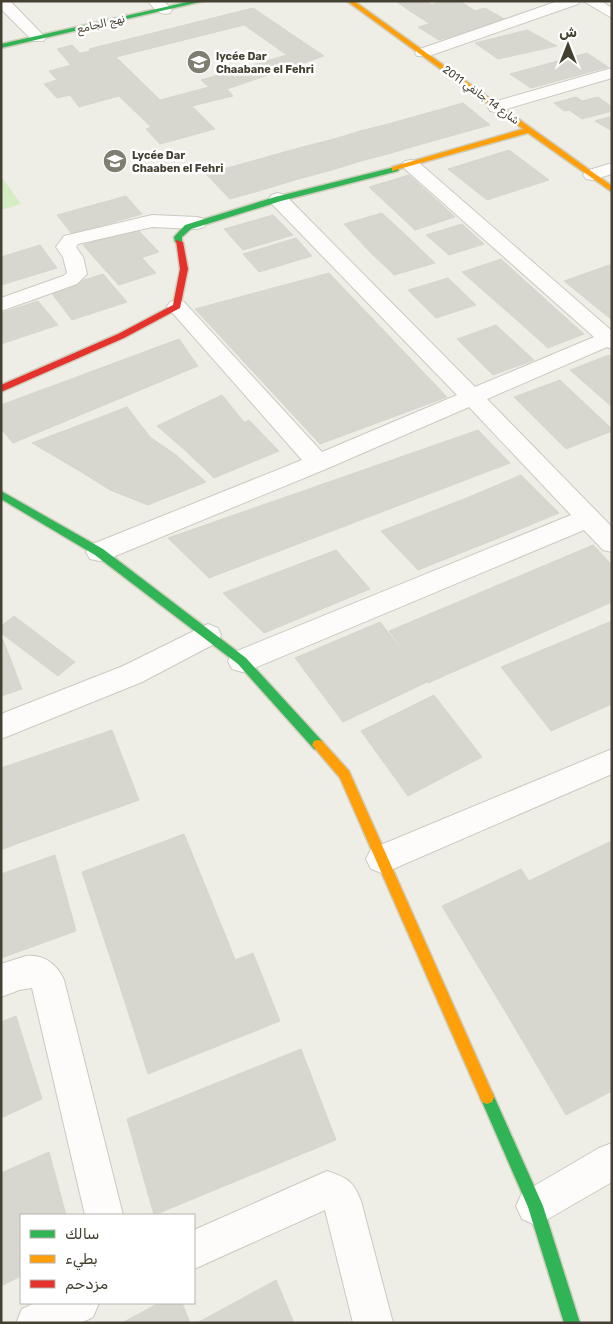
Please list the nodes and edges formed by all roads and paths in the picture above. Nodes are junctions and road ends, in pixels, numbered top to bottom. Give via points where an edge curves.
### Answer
1 (2, 1) edge
2 (201, 1) edge
3 (350, 1) edge
4 (573, 1) edge
5 (590, 1) edge
6 (160, 5) edge
7 (612, 14) edge
8 (38, 38) junction
9 (1, 46) edge
10 (423, 52) junction
11 (612, 73) edge
12 (496, 107) junction
13 (529, 130) junction
14 (410, 165) junction
15 (612, 168) edge
16 (592, 175) junction
17 (612, 190) edge
18 (278, 199) junction
19 (197, 223) junction
20 (1, 305) edge
21 (177, 306) junction
22 (610, 339) edge
23 (1, 389) edge
24 (472, 397) junction
25 (318, 463) junction
26 (1, 494) edge
27 (588, 518) junction
28 (612, 543) edge
29 (99, 552) junction
30 (208, 635) junction
31 (242, 661) junction
32 (1, 727) edge
33 (612, 761) edge
34 (382, 859) junction
35 (1, 981) edge
36 (612, 1161) edge
37 (535, 1206) junction
38 (104, 1214) edge
39 (195, 1250) edge
40 (77, 1304) edge
41 (36, 1323) edge
42 (373, 1323) edge
43 (572, 1323) edge

1 - 8 street
2 - 6 street, نهج الجامع
3 - 10 street, شارع 14 جانفي 2011
4 - 10 street
5 - 7 street
6 - 8 street, نهج الجامع
8 - 9 street, نهج الجامع
10 - 12 street, شارع 14 جانفي 2011
11 - 12 street
12 - 13 street, شارع 14 جانفي 2011
13 - 14 street
13 - 16 street, شارع 14 جانفي 2011
14 - 18 street
14 - 22 street
15 - 16 street
16 - 17 street, شارع 14 جانفي 2011
18 - 19 street
18 - 24 street
19 - 20 street via 152,221 71,240 66,247 73,257 76,274 70,280
19 - 21 street via 178,237 184,270
21 - 23 street via 121,336
21 - 25 street
22 - 24 street
24 - 25 street
24 - 27 street
25 - 29 street
26 - 29 street
27 - 28 street
27 - 31 street
29 - 30 street
30 - 31 street
30 - 32 street via 138,673
31 - 34 street via 345,775
33 - 34 street
34 - 37 street
35 - 38 street via 35,971 47,980
36 - 37 street
37 - 43 street
39 - 42 street via 327,1190 332,1191 340,1196 342,1202
40 - 41 street

